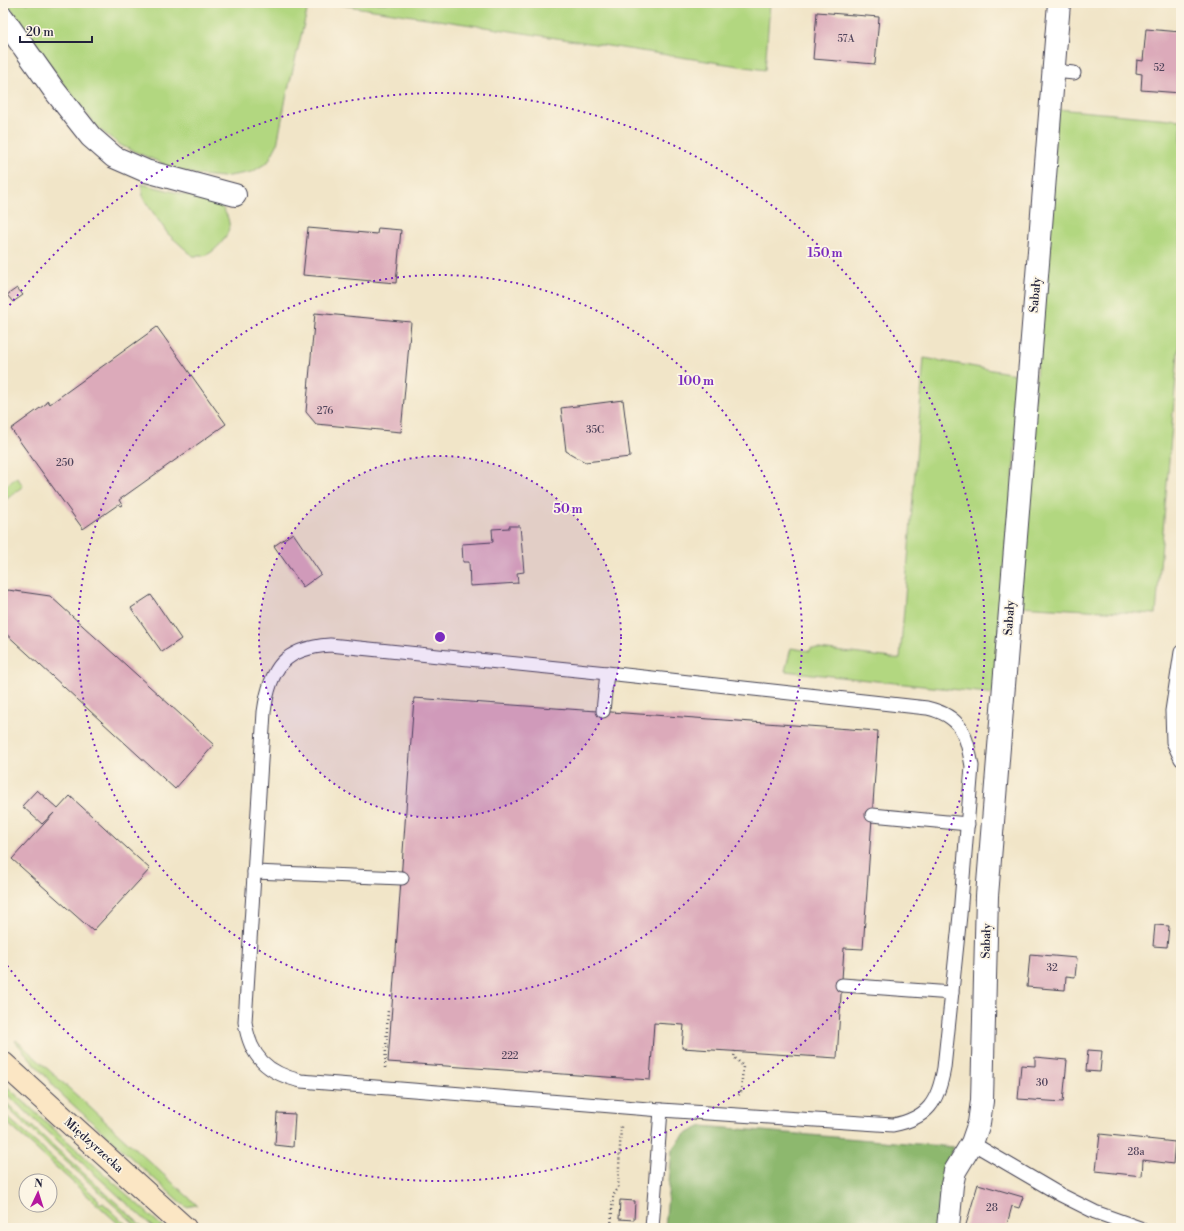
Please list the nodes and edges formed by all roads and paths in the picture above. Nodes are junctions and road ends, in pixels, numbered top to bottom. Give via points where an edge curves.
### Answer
1 (1059, 3) edge
2 (3, 18) edge
3 (235, 195) dead end
4 (1181, 652) edge
5 (606, 673) junction
6 (602, 711) dead end
7 (1181, 759) edge
8 (872, 815) dead end
9 (968, 824) junction
10 (254, 872) junction
11 (402, 878) dead end
12 (842, 985) dead end
13 (952, 993) junction
14 (388, 1009) dead end
15 (735, 1051) dead end
16 (3, 1063) edge
17 (389, 1075) dead end
18 (735, 1097) dead end
19 (622, 1107) junction
20 (661, 1110) junction
21 (972, 1143) junction
22 (600, 1225) dead end
23 (611, 1226) junction
24 (185, 1228) edge
25 (628, 1228) edge
26 (652, 1228) edge
27 (948, 1228) edge
28 (1140, 1228) edge

1 - 21 street, Sabały via 1064,72 987,896 982,1101 979,1123
2 - 3 street via 91,137 114,157 146,171
4 - 7 lane via 1172,712 1173,742
5 - 6 lane
5 - 9 lane via 940,711 960,725 968,744 972,766
5 - 10 lane via 330,645 311,646 294,654 280,665 266,692
8 - 9 lane
9 - 13 lane
10 - 11 lane
10 - 19 lane via 245,1022 254,1053 266,1066 283,1077 308,1082
12 - 13 lane
13 - 20 lane via 941,1085 926,1111 911,1121 893,1125
14 - 17 path via 385,1069
15 - 18 path via 734,1057 743,1066 741,1093
16 - 24 main road, Międzyrzecka
19 - 20 lane
19 - 23 path via 618,1188 613,1196
20 - 26 lane
21 - 27 street, Sabały via 955,1171
21 - 28 lane via 1061,1195 1095,1212
22 - 23 path
23 - 25 path

